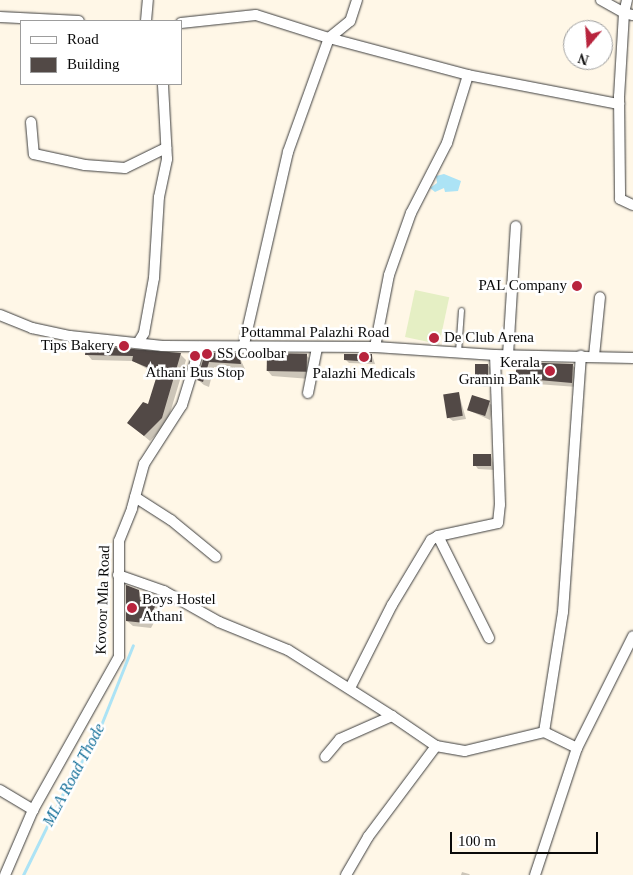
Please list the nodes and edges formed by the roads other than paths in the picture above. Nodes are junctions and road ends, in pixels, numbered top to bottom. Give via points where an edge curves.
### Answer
1 (148, 0) edge
2 (357, 0) edge
3 (601, 0) edge
4 (627, 0) edge
5 (629, 14) edge
6 (0, 17) edge
7 (60, 20) edge
8 (146, 20) edge
9 (182, 23) edge
10 (329, 38) junction
11 (468, 75) junction
12 (163, 85) edge
13 (619, 104) junction
14 (31, 122) dead end
15 (166, 148) junction
16 (633, 205) edge
17 (516, 226) dead end
18 (600, 297) dead end
19 (461, 310) dead end
20 (0, 315) edge
21 (138, 343) junction
22 (200, 347) junction
23 (243, 348) junction
24 (316, 348) junction
25 (375, 348) junction
26 (458, 352) junction
27 (495, 355) junction
28 (508, 355) junction
29 (579, 356) junction
30 (594, 356) junction
31 (633, 358) edge
32 (577, 386) dead end
33 (308, 393) dead end
34 (135, 497) junction
35 (438, 536) junction
36 (216, 557) dead end
37 (118, 575) junction
38 (633, 636) edge
39 (489, 638) dead end
40 (350, 688) junction
41 (392, 716) junction
42 (544, 732) junction
43 (436, 746) junction
44 (577, 748) junction
45 (325, 757) dead end
46 (0, 790) edge
47 (33, 810) junction
48 (5, 875) edge
49 (346, 875) edge
50 (535, 875) edge

1 - 8 street
2 - 10 street via 350,21
3 - 5 street
4 - 5 street
5 - 13 street
6 - 7 street
9 - 10 street via 256,15
10 - 11 street
10 - 23 street via 288,152
11 - 13 street
11 - 25 street via 447,143 411,213 389,275
12 - 15 street
13 - 16 street via 620,198
14 - 15 street via 34,154 85,165 125,168
15 - 21 street via 154,278 144,333
17 - 28 street
18 - 30 street
19 - 26 lane
20 - 21 street, Pottammal Palazhi Road via 32,328 70,336
21 - 22 street, Pottammal Palazhi Road
22 - 23 street, Pottammal Palazhi Road
22 - 34 street, Kovoor Mla Road via 182,405 149,452
23 - 24 street, Pottammal Palazhi Road
24 - 25 street, Pottammal Palazhi Road
24 - 33 street
25 - 26 street, Pottammal Palazhi Road
26 - 27 street, Pottammal Palazhi Road
27 - 28 street, Pottammal Palazhi Road
27 - 35 street via 498,523
28 - 29 street, Pottammal Palazhi Road
29 - 30 street, Pottammal Palazhi Road
29 - 32 lane
29 - 42 street via 563,612
30 - 31 street, Pottammal Palazhi Road
34 - 36 street via 171,520
34 - 37 street, Kovoor Mla Road via 119,542
35 - 39 street
35 - 40 street via 431,540 406,580
37 - 40 street via 164,591 212,619 288,650
37 - 47 street, Kovoor Mla Road via 119,656
38 - 44 street
40 - 41 street
41 - 43 street
41 - 45 street via 340,739
42 - 43 street via 465,751
42 - 44 street
43 - 49 street via 368,837
44 - 50 street
46 - 47 street
47 - 48 street, Kovoor Mla Road

